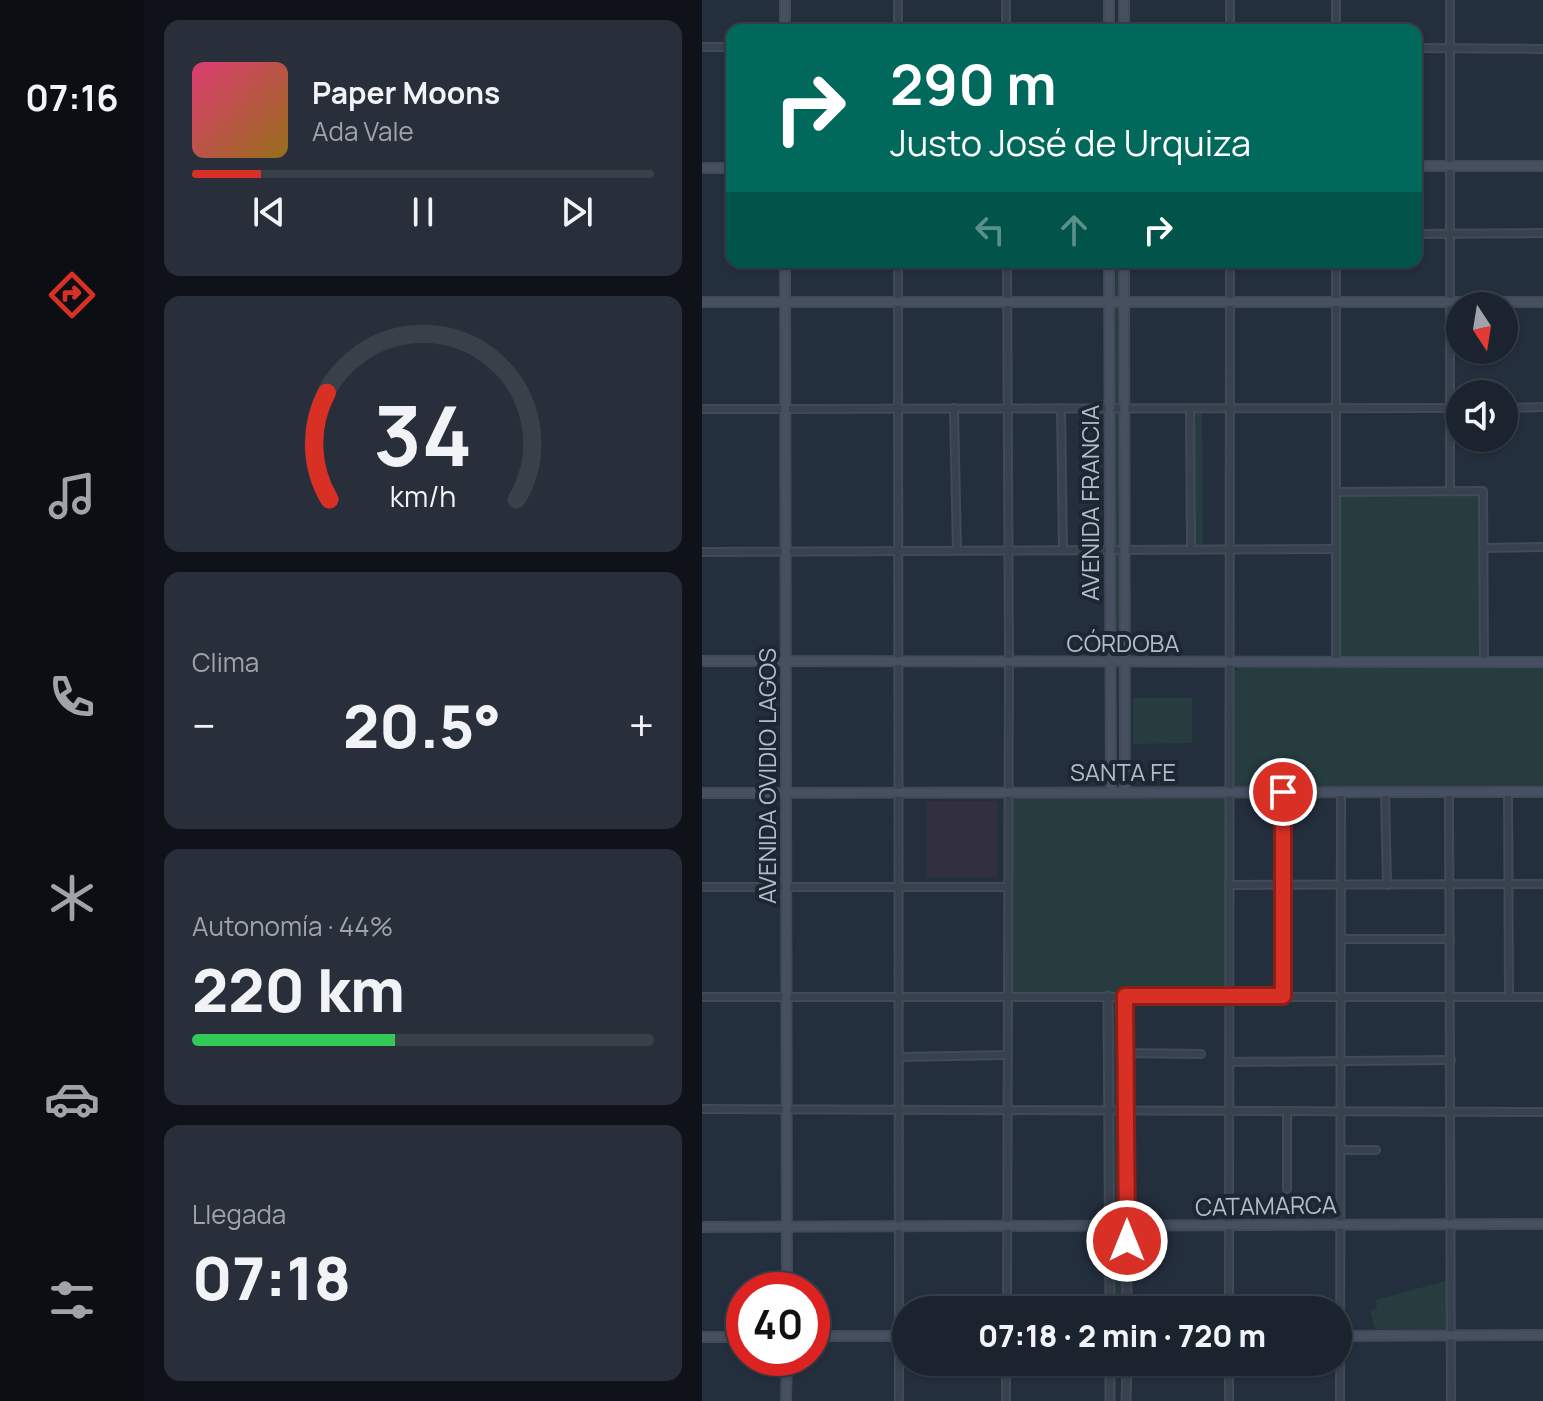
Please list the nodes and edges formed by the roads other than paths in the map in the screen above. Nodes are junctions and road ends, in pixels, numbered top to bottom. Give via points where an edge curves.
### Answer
1 (785, 0) edge
2 (898, 0) edge
3 (1006, 0) edge
4 (1109, 0) edge
5 (1124, 0) edge
6 (1230, 0) edge
7 (1336, 0) edge
8 (1450, 0) edge
9 (785, 24) edge
10 (898, 24) edge
11 (1006, 24) edge
12 (1109, 24) edge
13 (1124, 24) edge
14 (1230, 24) edge
15 (1336, 24) edge
16 (702, 47) edge
17 (726, 47) edge
18 (1422, 48) edge
19 (1450, 48) junction
20 (1543, 49) edge
21 (1422, 166) edge
22 (1450, 166) junction
23 (1543, 166) edge
24 (702, 168) edge
25 (726, 168) edge
26 (1543, 233) edge
27 (1422, 234) edge
28 (1450, 234) junction
29 (785, 268) edge
30 (898, 268) edge
31 (1007, 268) edge
32 (1109, 268) edge
33 (1124, 268) edge
34 (1230, 268) edge
35 (1336, 268) edge
36 (1450, 292) edge
37 (702, 302) edge
38 (785, 302) junction
39 (898, 302) junction
40 (1007, 302) junction
41 (1109, 302) junction
42 (1124, 302) junction
43 (1230, 302) junction
44 (1446, 302) edge
45 (1518, 302) edge
46 (1543, 302) edge
47 (1336, 303) junction
48 (1006, 407) junction
49 (1543, 407) edge
50 (898, 408) junction
51 (954, 408) junction
52 (1061, 408) junction
53 (1109, 408) junction
54 (1124, 408) junction
55 (1190, 408) junction
56 (1230, 408) junction
57 (1336, 408) junction
58 (1446, 408) edge
59 (1518, 408) edge
60 (702, 409) edge
61 (785, 409) junction
62 (1450, 452) edge
63 (1450, 491) junction
64 (1337, 492) junction
65 (1543, 547) edge
66 (1484, 548) junction
67 (1108, 549) junction
68 (1123, 549) junction
69 (1336, 549) junction
70 (957, 550) junction
71 (1008, 550) junction
72 (1063, 550) junction
73 (1191, 550) junction
74 (1230, 550) junction
75 (786, 551) junction
76 (898, 551) junction
77 (702, 552) edge
78 (702, 661) edge
79 (786, 661) junction
80 (899, 661) junction
81 (1009, 661) junction
82 (1110, 662) junction
83 (1124, 662) junction
84 (1229, 662) junction
85 (1336, 662) junction
86 (1484, 662) junction
87 (1543, 662) edge
88 (1008, 791) junction
89 (1111, 791) junction
90 (1125, 791) junction
91 (786, 792) junction
92 (899, 792) junction
93 (1229, 792) junction
94 (1283, 792) junction
95 (1341, 792) junction
96 (1385, 792) junction
97 (1449, 792) junction
98 (1508, 792) junction
99 (1543, 792) edge
100 (702, 793) edge
101 (1450, 884) junction
102 (1508, 884) junction
103 (1543, 884) edge
104 (1229, 885) junction
105 (1283, 885) junction
106 (1341, 885) junction
107 (1387, 885) junction
108 (702, 887) edge
109 (786, 887) junction
110 (899, 887) junction
111 (1008, 887) junction
112 (1341, 939) junction
113 (1450, 939) junction
114 (1108, 996) junction
115 (1125, 996) junction
116 (1229, 996) junction
117 (1283, 996) junction
118 (1341, 996) junction
119 (1450, 996) junction
120 (702, 997) edge
121 (786, 997) junction
122 (899, 997) junction
123 (1008, 997) junction
124 (1509, 997) junction
125 (1543, 997) edge
126 (1126, 1053) junction
127 (1201, 1054) dead end
128 (1007, 1055) junction
129 (899, 1057) junction
130 (1451, 1060) junction
131 (1341, 1061) junction
132 (1229, 1062) junction
133 (785, 1108) junction
134 (1006, 1108) junction
135 (702, 1109) edge
136 (899, 1109) junction
137 (1109, 1109) junction
138 (1126, 1109) junction
139 (1229, 1111) junction
140 (1287, 1111) junction
141 (1341, 1111) junction
142 (1451, 1111) junction
143 (1543, 1112) edge
144 (1341, 1150) junction
145 (1376, 1150) dead end
146 (1287, 1189) dead end
147 (1341, 1224) junction
148 (1451, 1224) junction
149 (1543, 1224) edge
150 (1006, 1226) junction
151 (1109, 1226) junction
152 (1127, 1226) junction
153 (1229, 1226) junction
154 (702, 1227) edge
155 (786, 1227) junction
156 (899, 1227) junction
157 (787, 1272) edge
158 (902, 1296) edge
159 (1007, 1296) edge
160 (1110, 1296) edge
161 (1127, 1296) edge
162 (1229, 1296) edge
163 (1340, 1296) edge
164 (1452, 1335) junction
165 (1543, 1335) edge
166 (830, 1336) edge
167 (892, 1336) edge
168 (1352, 1336) edge
169 (702, 1337) edge
170 (726, 1337) edge
171 (787, 1376) edge
172 (901, 1376) edge
173 (1006, 1376) edge
174 (1110, 1376) edge
175 (1127, 1376) edge
176 (1229, 1376) edge
177 (1340, 1376) edge
178 (786, 1401) edge
179 (899, 1401) edge
180 (1006, 1401) edge
181 (1110, 1401) edge
182 (1126, 1401) edge
183 (1229, 1401) edge
184 (1340, 1401) edge
185 (1451, 1401) edge

1 - 9 main road
2 - 10 street
3 - 11 street
4 - 12 main road
5 - 13 main road
6 - 14 street
7 - 15 street
8 - 19 street
16 - 17 street
18 - 19 street
19 - 20 street
19 - 22 street
21 - 22 main road
22 - 23 main road
22 - 28 street
24 - 25 main road
26 - 28 street
27 - 28 street
28 - 36 street
29 - 38 main road, AVENIDA OVIDIO LAGOS
30 - 39 street
31 - 40 street
32 - 41 main road, AVENIDA FRANCIA
33 - 42 main road, AVENIDA FRANCIA
34 - 43 street
35 - 47 street
37 - 38 main road
38 - 39 main road
38 - 61 main road, AVENIDA OVIDIO LAGOS
39 - 40 main road
39 - 50 street
40 - 41 main road
40 - 48 street
41 - 42 main road
41 - 53 main road, AVENIDA FRANCIA
42 - 43 main road
42 - 54 main road, AVENIDA FRANCIA
43 - 47 main road
43 - 56 street
44 - 47 main road
45 - 46 main road
47 - 57 street
48 - 51 street
48 - 52 street
48 - 71 street
49 - 59 street
50 - 51 street
50 - 61 street
50 - 76 street
51 - 70 street
52 - 53 street
52 - 72 street
53 - 54 street
53 - 67 main road, AVENIDA FRANCIA
54 - 55 street
54 - 68 main road, AVENIDA FRANCIA
55 - 56 street
55 - 73 street
56 - 57 street
56 - 74 street
57 - 58 street
57 - 64 street
60 - 61 street
61 - 75 main road, AVENIDA OVIDIO LAGOS
62 - 63 street
63 - 64 street
63 - 66 street via 1483,491
64 - 69 street
65 - 66 street
66 - 86 street
67 - 68 street
67 - 72 street
67 - 82 main road, AVENIDA FRANCIA
68 - 73 street
68 - 83 main road, AVENIDA FRANCIA
69 - 74 street
69 - 85 street
70 - 71 street
70 - 76 street
71 - 72 street
71 - 81 street
73 - 74 street
74 - 84 street
75 - 76 street
75 - 77 street
75 - 79 main road, AVENIDA OVIDIO LAGOS
76 - 80 street
78 - 79 main road, CÓRDOBA
79 - 80 main road, CÓRDOBA
79 - 91 main road, AVENIDA OVIDIO LAGOS
80 - 81 main road, CÓRDOBA
80 - 92 street
81 - 82 main road, CÓRDOBA
81 - 88 street
82 - 83 main road, CÓRDOBA
82 - 89 main road, AVENIDA FRANCIA
83 - 84 main road, CÓRDOBA
83 - 90 main road, AVENIDA FRANCIA
84 - 85 main road, CÓRDOBA
84 - 93 street
85 - 86 main road, CÓRDOBA
86 - 87 main road, CÓRDOBA
88 - 89 main road, SANTA FE
88 - 92 main road, SANTA FE
88 - 111 street
89 - 90 main road, SANTA FE
90 - 93 main road, SANTA FE
91 - 92 main road, SANTA FE
91 - 100 main road, SANTA FE
91 - 109 main road, AVENIDA OVIDIO LAGOS
92 - 110 street
93 - 94 main road, SANTA FE
93 - 104 street
94 - 95 main road, SANTA FE
94 - 105 street
95 - 96 main road, SANTA FE
95 - 106 street
96 - 97 main road, SANTA FE
96 - 107 street
97 - 98 main road, SANTA FE
97 - 101 street
98 - 99 main road, SANTA FE
98 - 102 street
101 - 102 street
101 - 107 street
101 - 113 street
102 - 103 street
102 - 124 street
104 - 105 street
104 - 116 street
105 - 106 street
105 - 117 street
106 - 107 street
106 - 112 street
108 - 109 street
109 - 110 street
109 - 121 main road, AVENIDA OVIDIO LAGOS
110 - 111 street
110 - 122 street
111 - 123 street
112 - 113 street
112 - 118 street
113 - 119 street
114 - 115 street
114 - 123 street
114 - 137 street
115 - 116 street
115 - 126 street
116 - 117 street
116 - 132 street
117 - 118 street
118 - 119 street
118 - 131 street
119 - 124 street
119 - 130 street
120 - 121 street
121 - 122 street
121 - 133 main road, AVENIDA OVIDIO LAGOS
122 - 123 street
122 - 129 street
123 - 128 street
124 - 125 street
126 - 127 street
126 - 138 street
128 - 129 street
128 - 134 street
129 - 136 street
130 - 131 street
130 - 142 street
131 - 132 street
131 - 141 street
132 - 139 street
133 - 135 street
133 - 136 street
133 - 155 main road, AVENIDA OVIDIO LAGOS
134 - 136 street
134 - 137 street
134 - 150 street
136 - 156 street
137 - 138 street
137 - 151 street
138 - 139 street
138 - 152 street
139 - 140 street
139 - 153 street
140 - 141 street
140 - 146 street
141 - 142 street
141 - 144 street
142 - 143 street
142 - 148 street
144 - 145 street
144 - 147 street
147 - 148 main road, CATAMARCA
147 - 153 main road, CATAMARCA
147 - 163 street
148 - 149 main road, CATAMARCA
148 - 164 street
150 - 151 main road, CATAMARCA
150 - 156 main road, CATAMARCA
150 - 159 street
151 - 152 main road, CATAMARCA
151 - 160 street
152 - 153 main road, CATAMARCA
152 - 161 street
153 - 162 street
154 - 155 main road, CATAMARCA
155 - 156 main road, CATAMARCA
155 - 157 main road, AVENIDA OVIDIO LAGOS
156 - 158 street
164 - 165 main road
164 - 168 main road
164 - 185 street
166 - 167 main road
169 - 170 main road
171 - 178 main road
172 - 179 street
173 - 180 street
174 - 181 street
175 - 182 street
176 - 183 street
177 - 184 street

